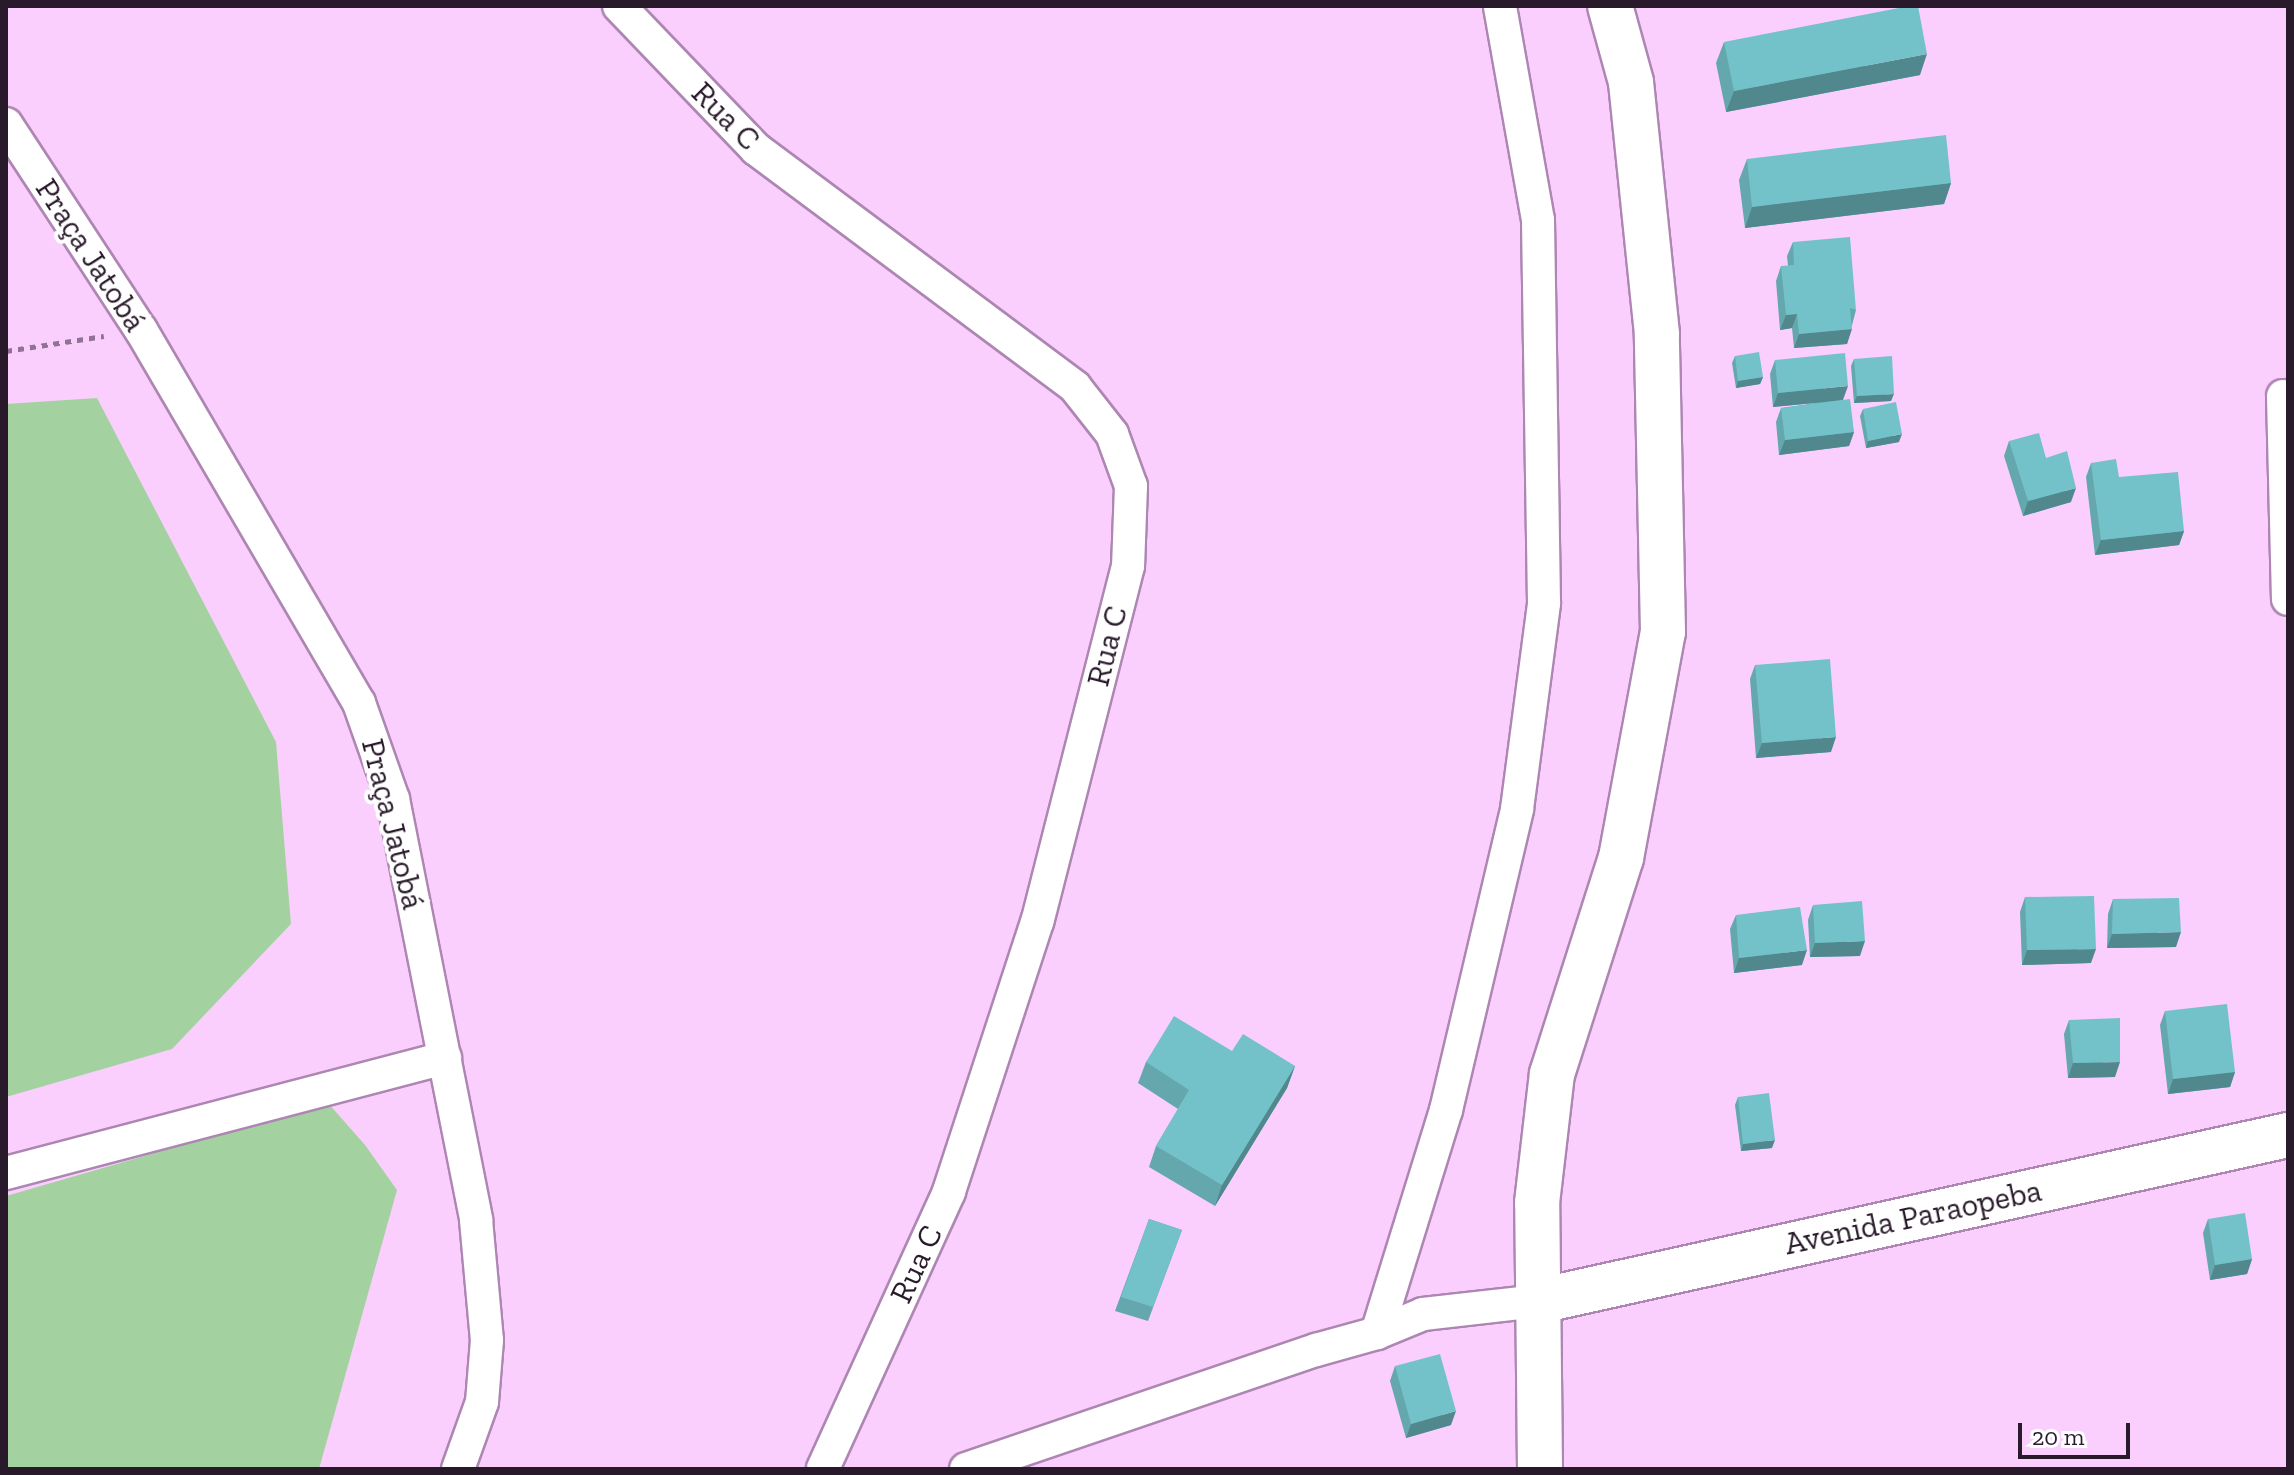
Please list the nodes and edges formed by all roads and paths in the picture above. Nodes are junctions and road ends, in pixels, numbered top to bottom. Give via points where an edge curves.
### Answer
1 (619, 6) edge
2 (1500, 6) edge
3 (1610, 6) edge
4 (6, 124) edge
5 (141, 330) junction
6 (6, 351) edge
7 (2283, 396) dead end
8 (2288, 599) edge
9 (445, 1058) junction
10 (2288, 1135) edge
11 (6, 1173) edge
12 (1539, 1301) junction
13 (1377, 1333) junction
14 (458, 1469) edge
15 (823, 1469) edge
16 (966, 1469) edge
17 (1540, 1469) edge

1 - 15 street, Rua C via 756,149 1075,387 1112,434 1131,486 1128,566 1037,922 949,1192
2 - 13 street via 1538,220 1544,603 1513,824 1446,1110
3 - 12 street via 1631,82 1657,334 1663,632 1621,858 1552,1074 1537,1203
4 - 5 street, Praça Jatobá
5 - 6 path
5 - 9 street, Praça Jatobá via 359,703 393,799
7 - 8 street
9 - 11 street
9 - 14 street, Praça Jatobá via 476,1220 487,1340 482,1402
10 - 12 street, Avenida Paraopeba
12 - 13 street via 1423,1314
12 - 17 street
13 - 16 street

